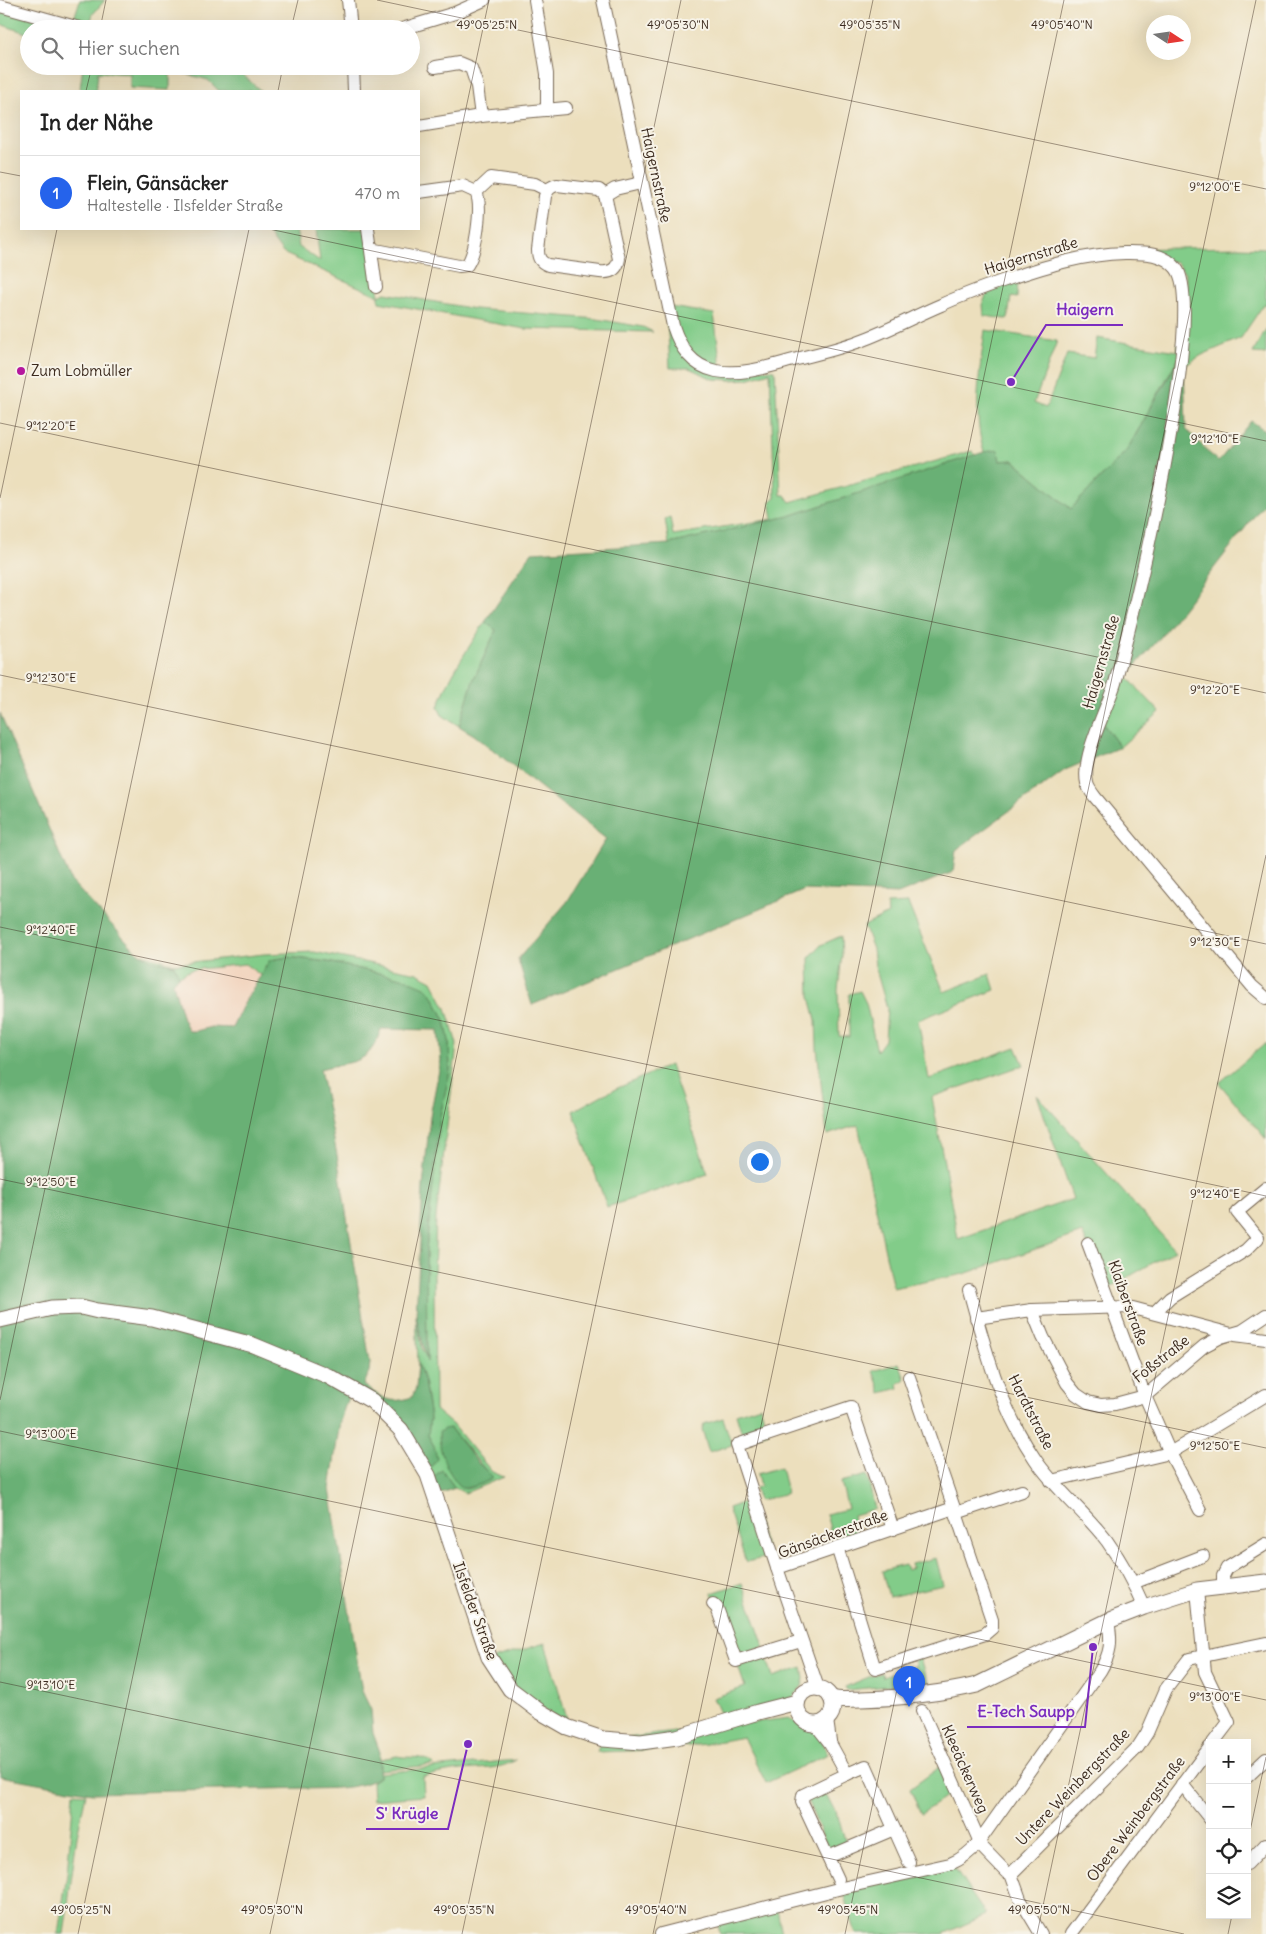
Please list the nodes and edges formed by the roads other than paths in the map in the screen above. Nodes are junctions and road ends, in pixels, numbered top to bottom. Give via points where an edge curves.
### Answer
1 (348, 0) edge
2 (451, 0) edge
3 (484, 0) edge
4 (535, 0) edge
5 (603, 0) edge
6 (0, 6) edge
7 (455, 13) junction
8 (51, 20) edge
9 (350, 20) edge
10 (420, 24) edge
11 (435, 67) dead end
12 (353, 75) edge
13 (354, 90) edge
14 (566, 108) dead end
15 (547, 110) junction
16 (481, 116) junction
17 (420, 126) edge
18 (641, 182) junction
19 (547, 190) junction
20 (420, 192) edge
21 (476, 192) junction
22 (605, 195) junction
23 (368, 230) edge
24 (371, 249) junction
25 (376, 287) dead end
26 (1266, 998) edge
27 (1266, 1188) edge
28 (1088, 1243) dead end
29 (968, 1290) dead end
30 (1112, 1307) junction
31 (1032, 1310) junction
32 (1154, 1314) junction
33 (1266, 1315) edge
34 (976, 1318) junction
35 (0, 1320) edge
36 (1235, 1334) junction
37 (1266, 1339) edge
38 (909, 1377) dead end
39 (1266, 1395) edge
40 (1145, 1396) junction
41 (1170, 1453) junction
42 (1051, 1481) junction
43 (1022, 1491) dead end
44 (954, 1510) junction
45 (1200, 1510) dead end
46 (892, 1529) junction
47 (1266, 1544) edge
48 (837, 1547) junction
49 (1203, 1556) dead end
50 (778, 1568) junction
51 (1266, 1582) edge
52 (1133, 1583) junction
53 (1223, 1588) junction
54 (1197, 1590) junction
55 (713, 1604) dead end
56 (1144, 1608) junction
57 (1108, 1622) junction
58 (801, 1641) junction
59 (1266, 1644) edge
60 (1203, 1655) junction
61 (831, 1698) junction
62 (884, 1698) junction
63 (805, 1699) junction
64 (922, 1711) dead end
65 (824, 1719) junction
66 (1216, 1739) edge
67 (1206, 1752) edge
68 (1266, 1760) edge
69 (1251, 1773) edge
70 (846, 1774) junction
71 (1182, 1784) junction
72 (1206, 1812) edge
73 (894, 1829) junction
74 (979, 1841) junction
75 (1266, 1844) edge
76 (828, 1857) junction
77 (1251, 1860) edge
78 (909, 1862) dead end
79 (1011, 1874) junction
80 (841, 1884) junction
81 (662, 1934) edge
82 (1041, 1934) edge
83 (1070, 1934) edge

1 - 9 street
2 - 7 street
3 - 7 street
4 - 15 street via 546,70
5 - 18 street, Haigernstraße
6 - 8 street
7 - 10 street
11 - 16 street via 459,63 471,68
12 - 13 street
14 - 15 street
15 - 16 street
16 - 17 street
18 - 22 street
18 - 26 street, Haigernstraße via 678,341 688,356 712,370 746,372 841,347 981,289 1063,261 1095,255 1145,253 1175,266 1182,276 1185,298 1177,402 1121,656 1090,750 1087,785 1162,879 1252,986
19 - 21 street via 535,184 490,178
19 - 22 street via 557,185 599,190
19 - 22 street via 538,250 541,260 548,265 600,272 614,270 619,259
20 - 21 street via 463,186
21 - 24 street via 479,210 472,258 468,265
23 - 24 street
24 - 25 street
27 - 32 street via 1237,1212 1258,1238 1246,1250 1170,1297
28 - 30 street, Klaiberstraße
29 - 34 street, Hardtstraße
30 - 31 street
30 - 32 street via 1129,1307
30 - 40 street, Klaiberstraße
31 - 34 street
31 - 40 street, Foßstraße via 1043,1337 1076,1394 1100,1405
32 - 36 street
33 - 36 street, Foßstraße
34 - 42 street, Hardtstraße via 994,1375 1019,1433
35 - 63 main road, Ilsfelder Straße via 52,1308 81,1307 152,1318 253,1344 328,1376 372,1401 401,1430 428,1475 489,1657 510,1689 567,1727 603,1739 641,1742 677,1737 727,1722 769,1715
36 - 37 street
36 - 40 street, Foßstraße via 1204,1346
38 - 44 street
39 - 41 street
40 - 41 street, Klaiberstraße
41 - 42 street
41 - 45 street, Klaiberstraße
42 - 52 street, Hardtstraße via 1107,1541
43 - 44 street, Gänsäckerstraße
44 - 46 street, Gänsäckerstraße
44 - 48 street via 992,1628 985,1634 875,1669
46 - 48 street, Gänsäckerstraße
46 - 50 street via 852,1407 737,1445
47 - 53 street via 1227,1568
48 - 50 street, Gänsäckerstraße
49 - 52 street
50 - 58 street, Gänsäckerstraße
51 - 53 main road
52 - 56 street, Hardtstraße
53 - 54 main road
54 - 56 main road
54 - 60 street
55 - 58 street via 736,1661
56 - 57 main road
57 - 62 main road via 976,1685
57 - 74 street via 1112,1639 1107,1660
58 - 63 street, Gänsäckerstraße via 806,1655
59 - 60 street, Untere Weinbergstraße
60 - 66 street via 1206,1672 1229,1722
60 - 79 street, Untere Weinbergstraße via 1189,1659 1177,1673 1138,1747
61 - 62 main road
61 - 63 main road via 823,1690
61 - 65 main road via 833,1705
62 - 65 main road via 841,1708
63 - 65 main road via 806,1722
64 - 74 street, Kleeäckerweg
65 - 70 street via 830,1743
67 - 71 street, Obere Weinbergstraße
68 - 69 street
70 - 73 street via 866,1766
70 - 76 street via 803,1795 802,1802
71 - 72 street
71 - 83 street, Obere Weinbergstraße
73 - 76 street
73 - 78 street
74 - 79 street, Kleeäckerweg
74 - 80 street via 972,1851 950,1864
75 - 77 street
76 - 80 street
79 - 82 street, Kleeäckerweg via 1020,1899
80 - 81 street

